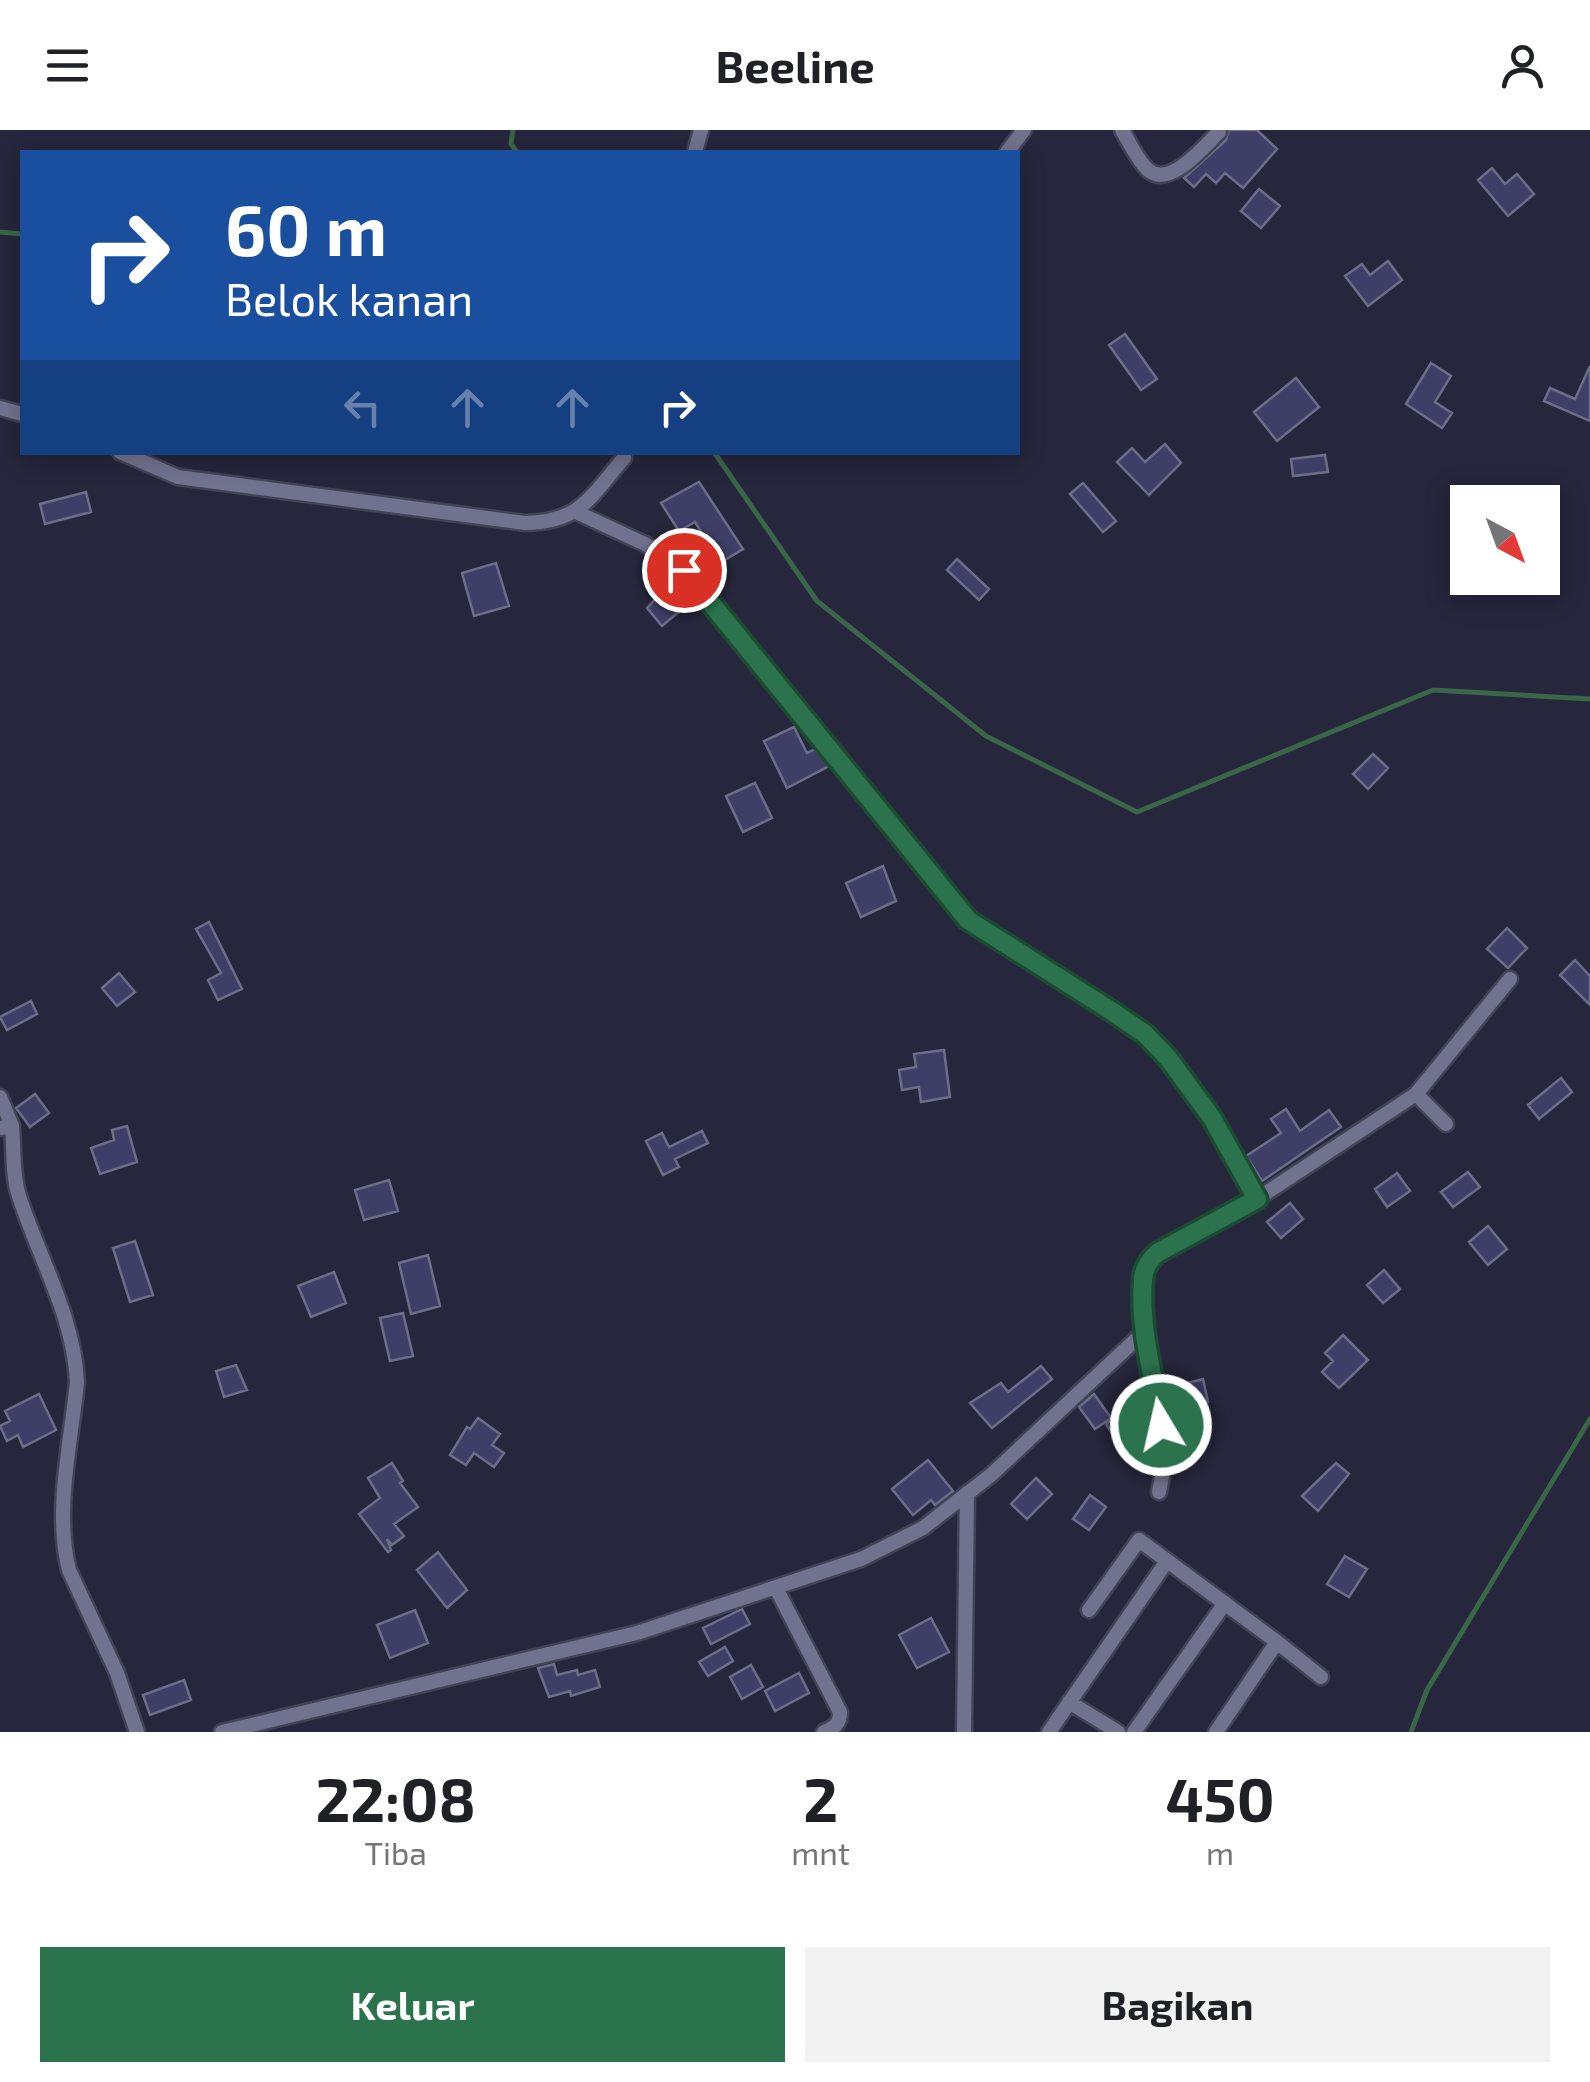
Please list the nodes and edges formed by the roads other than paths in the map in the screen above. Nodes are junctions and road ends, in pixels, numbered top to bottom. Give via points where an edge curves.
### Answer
1 (1024, 130) edge
2 (1122, 130) edge
3 (1219, 132) edge
4 (1009, 150) edge
5 (127, 455) edge
6 (625, 455) edge
7 (576, 512) junction
8 (1510, 980) dead end
9 (1416, 1094) junction
10 (0, 1096) edge
11 (1446, 1124) dead end
12 (6, 1127) edge
13 (1257, 1199) junction
14 (1146, 1330) junction
15 (1159, 1492) dead end
16 (967, 1494) junction
17 (1168, 1562) junction
18 (776, 1588) junction
19 (1224, 1603) junction
20 (1089, 1610) dead end
21 (1277, 1642) junction
22 (1321, 1677) dead end
23 (1069, 1702) junction
24 (137, 1732) edge
25 (222, 1732) edge
26 (824, 1732) edge
27 (964, 1732) edge
28 (1048, 1732) edge
29 (1118, 1732) edge
30 (1134, 1732) edge
31 (1216, 1732) edge

1 - 4 street
2 - 3 street via 1143,164 1162,175 1188,162
5 - 7 street via 178,477 490,521 552,522
6 - 7 street
7 - 13 street via 684,570 968,920 1145,1034 1204,1107
8 - 9 street
9 - 11 street
9 - 13 street
10 - 12 street
12 - 24 street via 17,1191 76,1362 65,1553
13 - 14 street via 1148,1263 1142,1278
14 - 15 street via 1166,1456
14 - 16 street
16 - 18 street via 923,1528 861,1559
16 - 27 street
17 - 19 street
17 - 20 street via 1139,1540
17 - 23 street
18 - 25 street via 637,1633
18 - 26 street via 840,1712 836,1726
19 - 21 street
19 - 30 street
21 - 22 street
21 - 31 street
23 - 28 street
23 - 29 street

